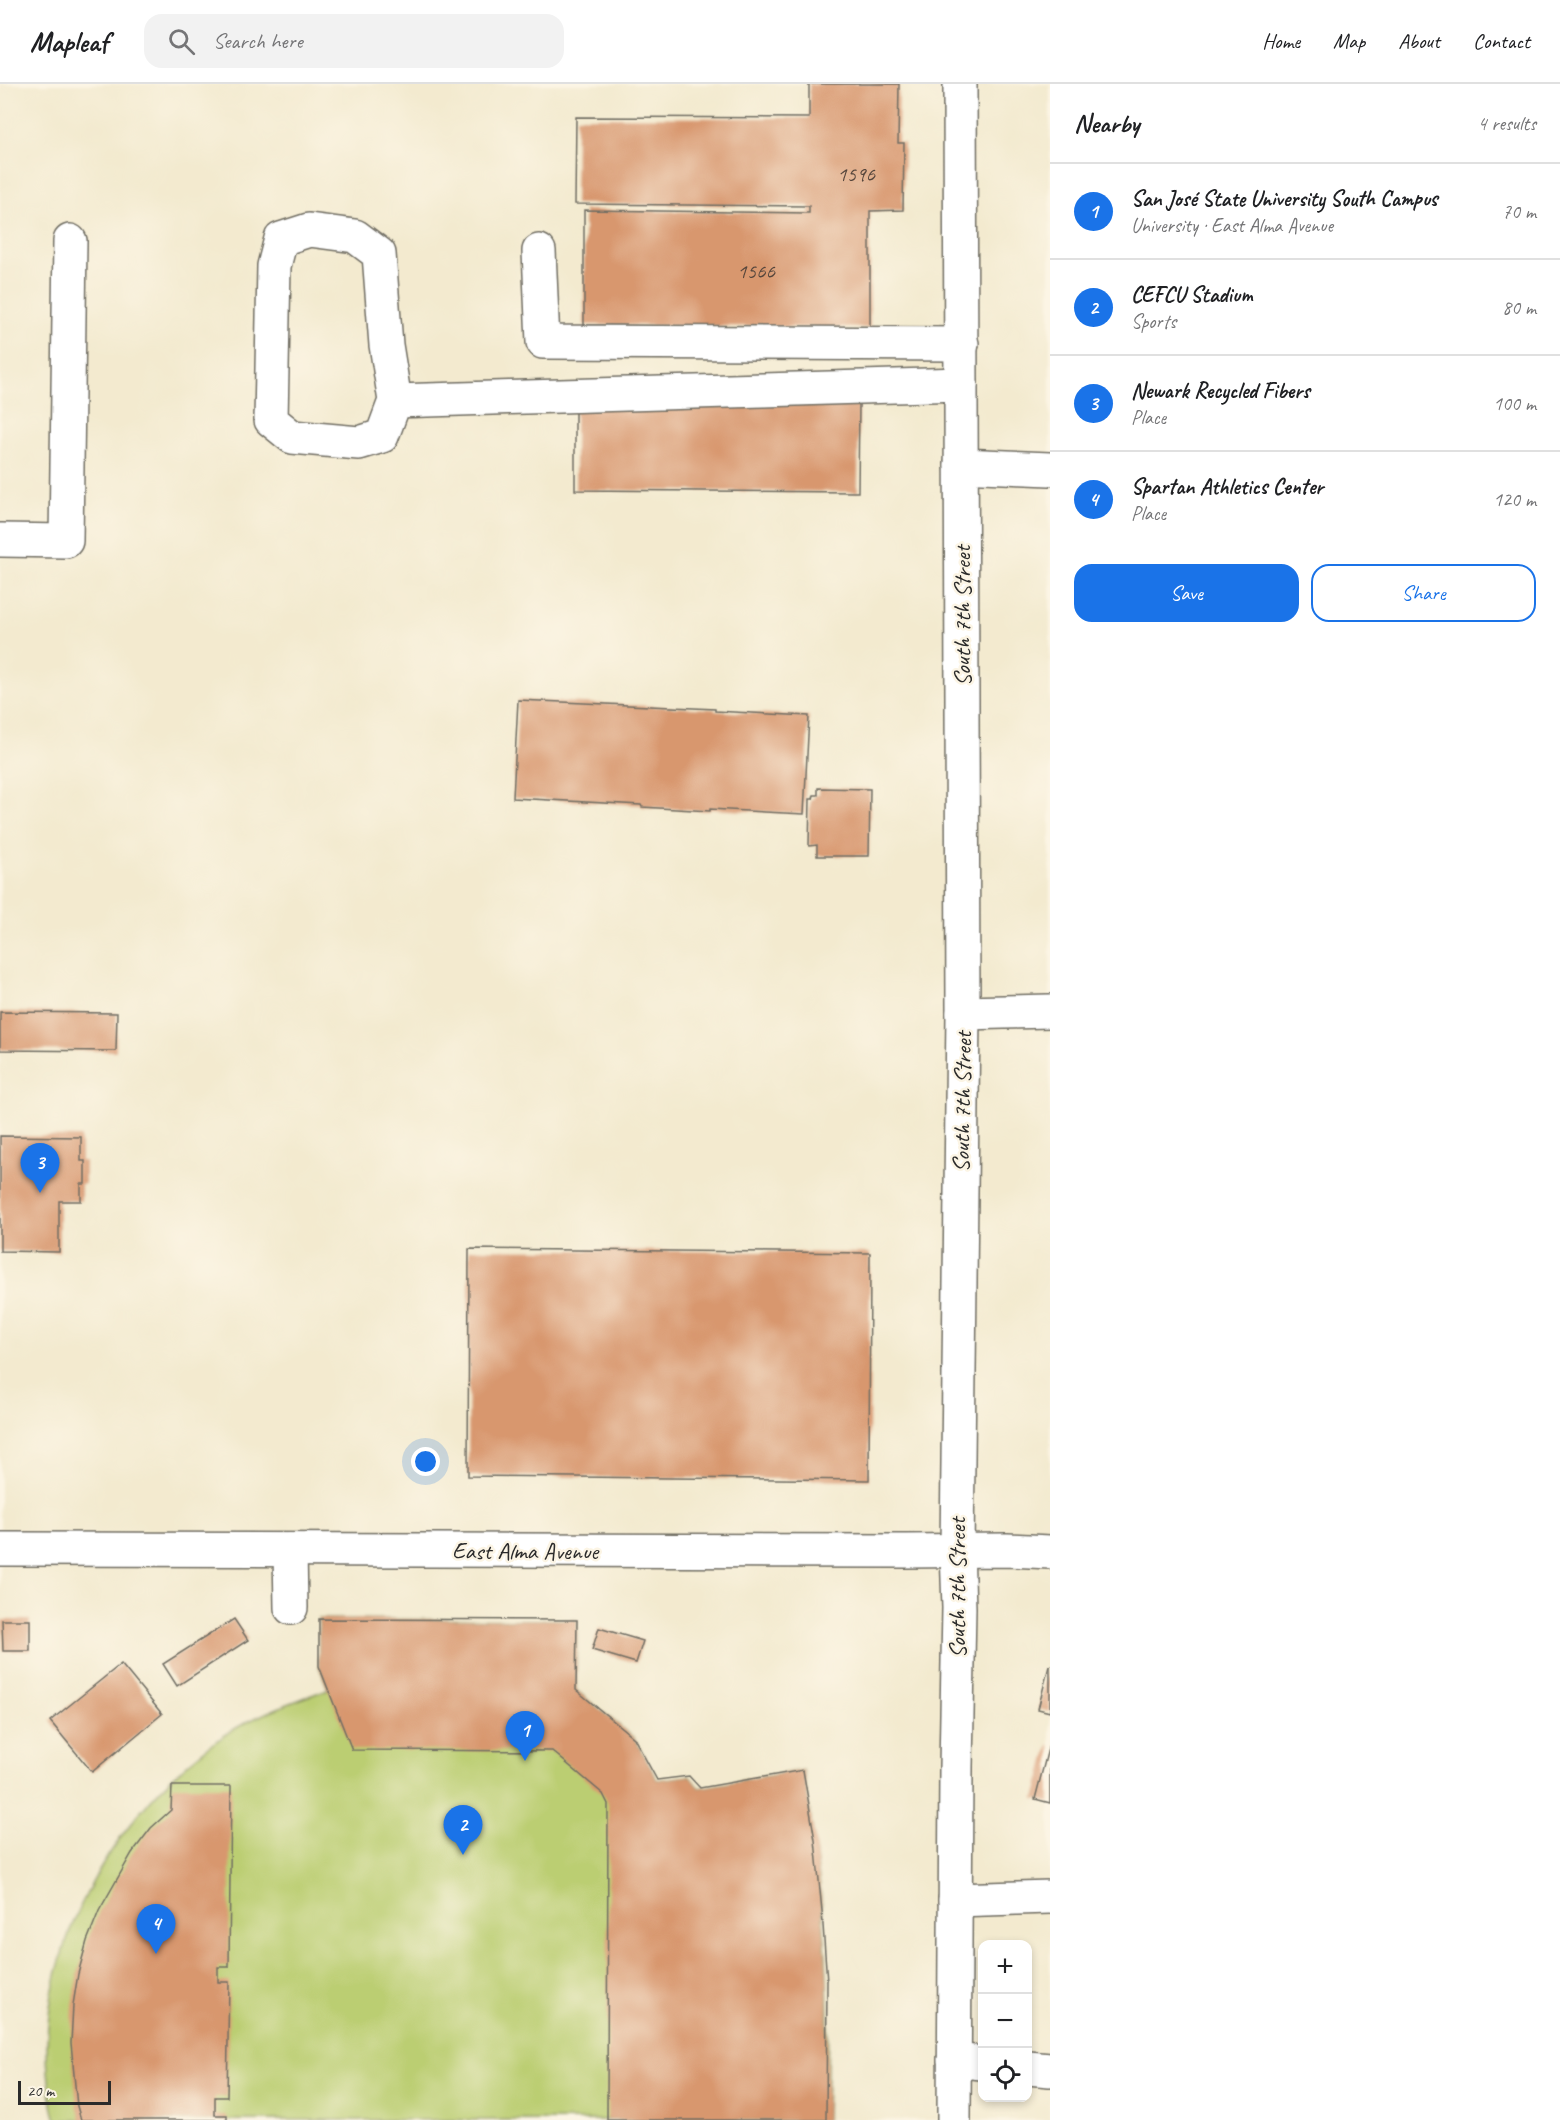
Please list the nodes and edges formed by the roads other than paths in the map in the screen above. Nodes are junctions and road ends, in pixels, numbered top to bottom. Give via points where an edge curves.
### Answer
1 (960, 84) edge
2 (70, 241) dead end
3 (538, 251) dead end
4 (962, 344) junction
5 (961, 384) junction
6 (395, 400) junction
7 (961, 465) junction
8 (1050, 469) edge
9 (0, 540) edge
10 (1050, 1011) edge
11 (963, 1013) junction
12 (0, 1549) edge
13 (290, 1550) junction
14 (957, 1550) junction
15 (1050, 1552) edge
16 (291, 1608) dead end
17 (1050, 1897) edge
18 (955, 1900) junction
19 (968, 2061) edge
20 (1032, 2068) edge
21 (1050, 2070) edge
22 (954, 2120) edge

1 - 4 street, South 7th Street
2 - 9 street via 66,541
3 - 4 street via 543,342
4 - 5 street, South 7th Street
5 - 6 street
5 - 7 street, South 7th Street
6 - 6 street via 386,345 380,254 355,236 309,230 281,239 274,266 271,420 292,436 359,443 382,436
7 - 8 street
7 - 11 street, South 7th Street
10 - 11 street
11 - 14 street, South 7th Street
12 - 13 street, East Alma Avenue
13 - 14 street, East Alma Avenue
13 - 16 street
14 - 15 street, East Alma Avenue
14 - 18 street, South 7th Street
17 - 18 street
18 - 19 street, South 7th Street
19 - 22 street, South 7th Street
20 - 21 street

